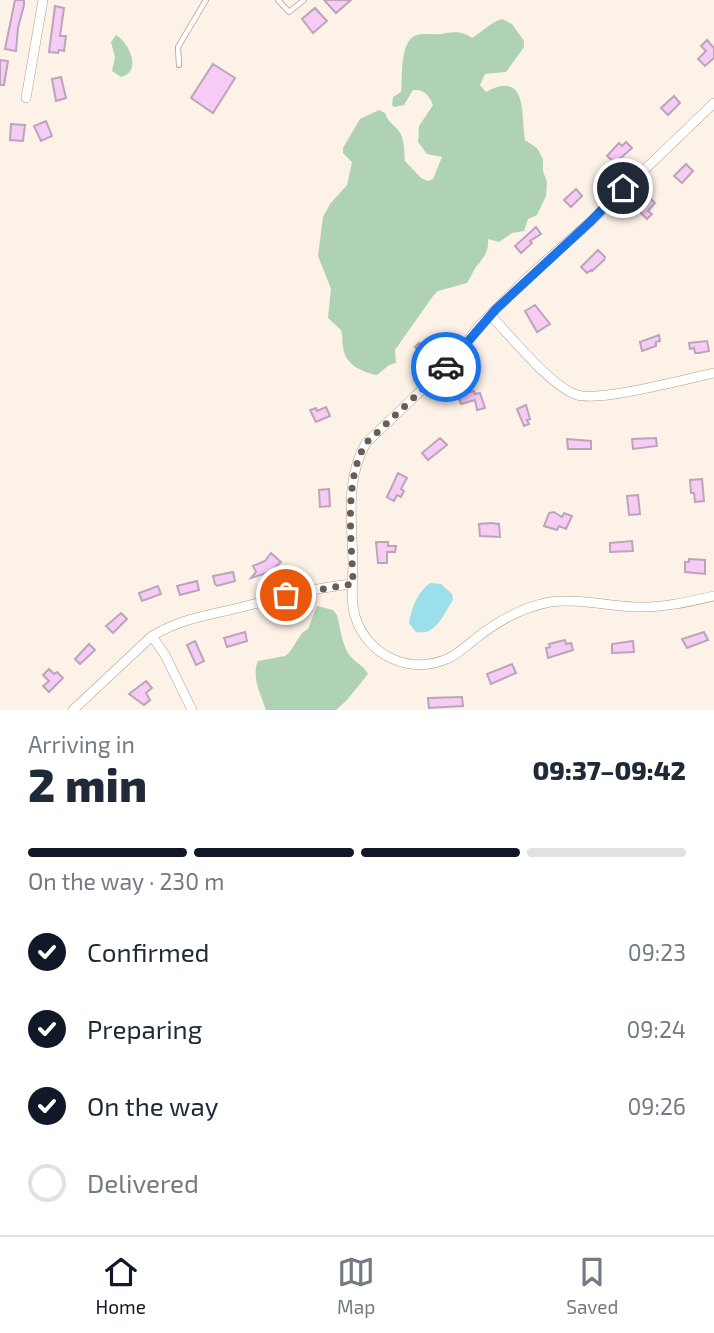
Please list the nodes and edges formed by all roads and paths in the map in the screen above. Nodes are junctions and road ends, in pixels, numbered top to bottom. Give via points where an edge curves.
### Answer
1 (43, 0) edge
2 (206, 0) edge
3 (278, 0) edge
4 (304, 0) edge
5 (179, 65) dead end
6 (26, 97) dead end
7 (714, 103) edge
8 (491, 316) junction
9 (714, 373) edge
10 (353, 584) junction
11 (714, 596) edge
12 (152, 636) junction
13 (73, 710) edge
14 (192, 710) edge

1 - 6 street
2 - 5 lane via 178,47
3 - 4 lane via 289,12
7 - 8 street
8 - 9 street via 552,379 576,394 602,396
8 - 10 street via 451,362 366,443 358,457 352,492
10 - 11 street via 355,614 371,645 396,661 421,665 447,659 510,616 543,604 579,601 649,607
10 - 12 street via 210,613
12 - 13 street
12 - 14 street

